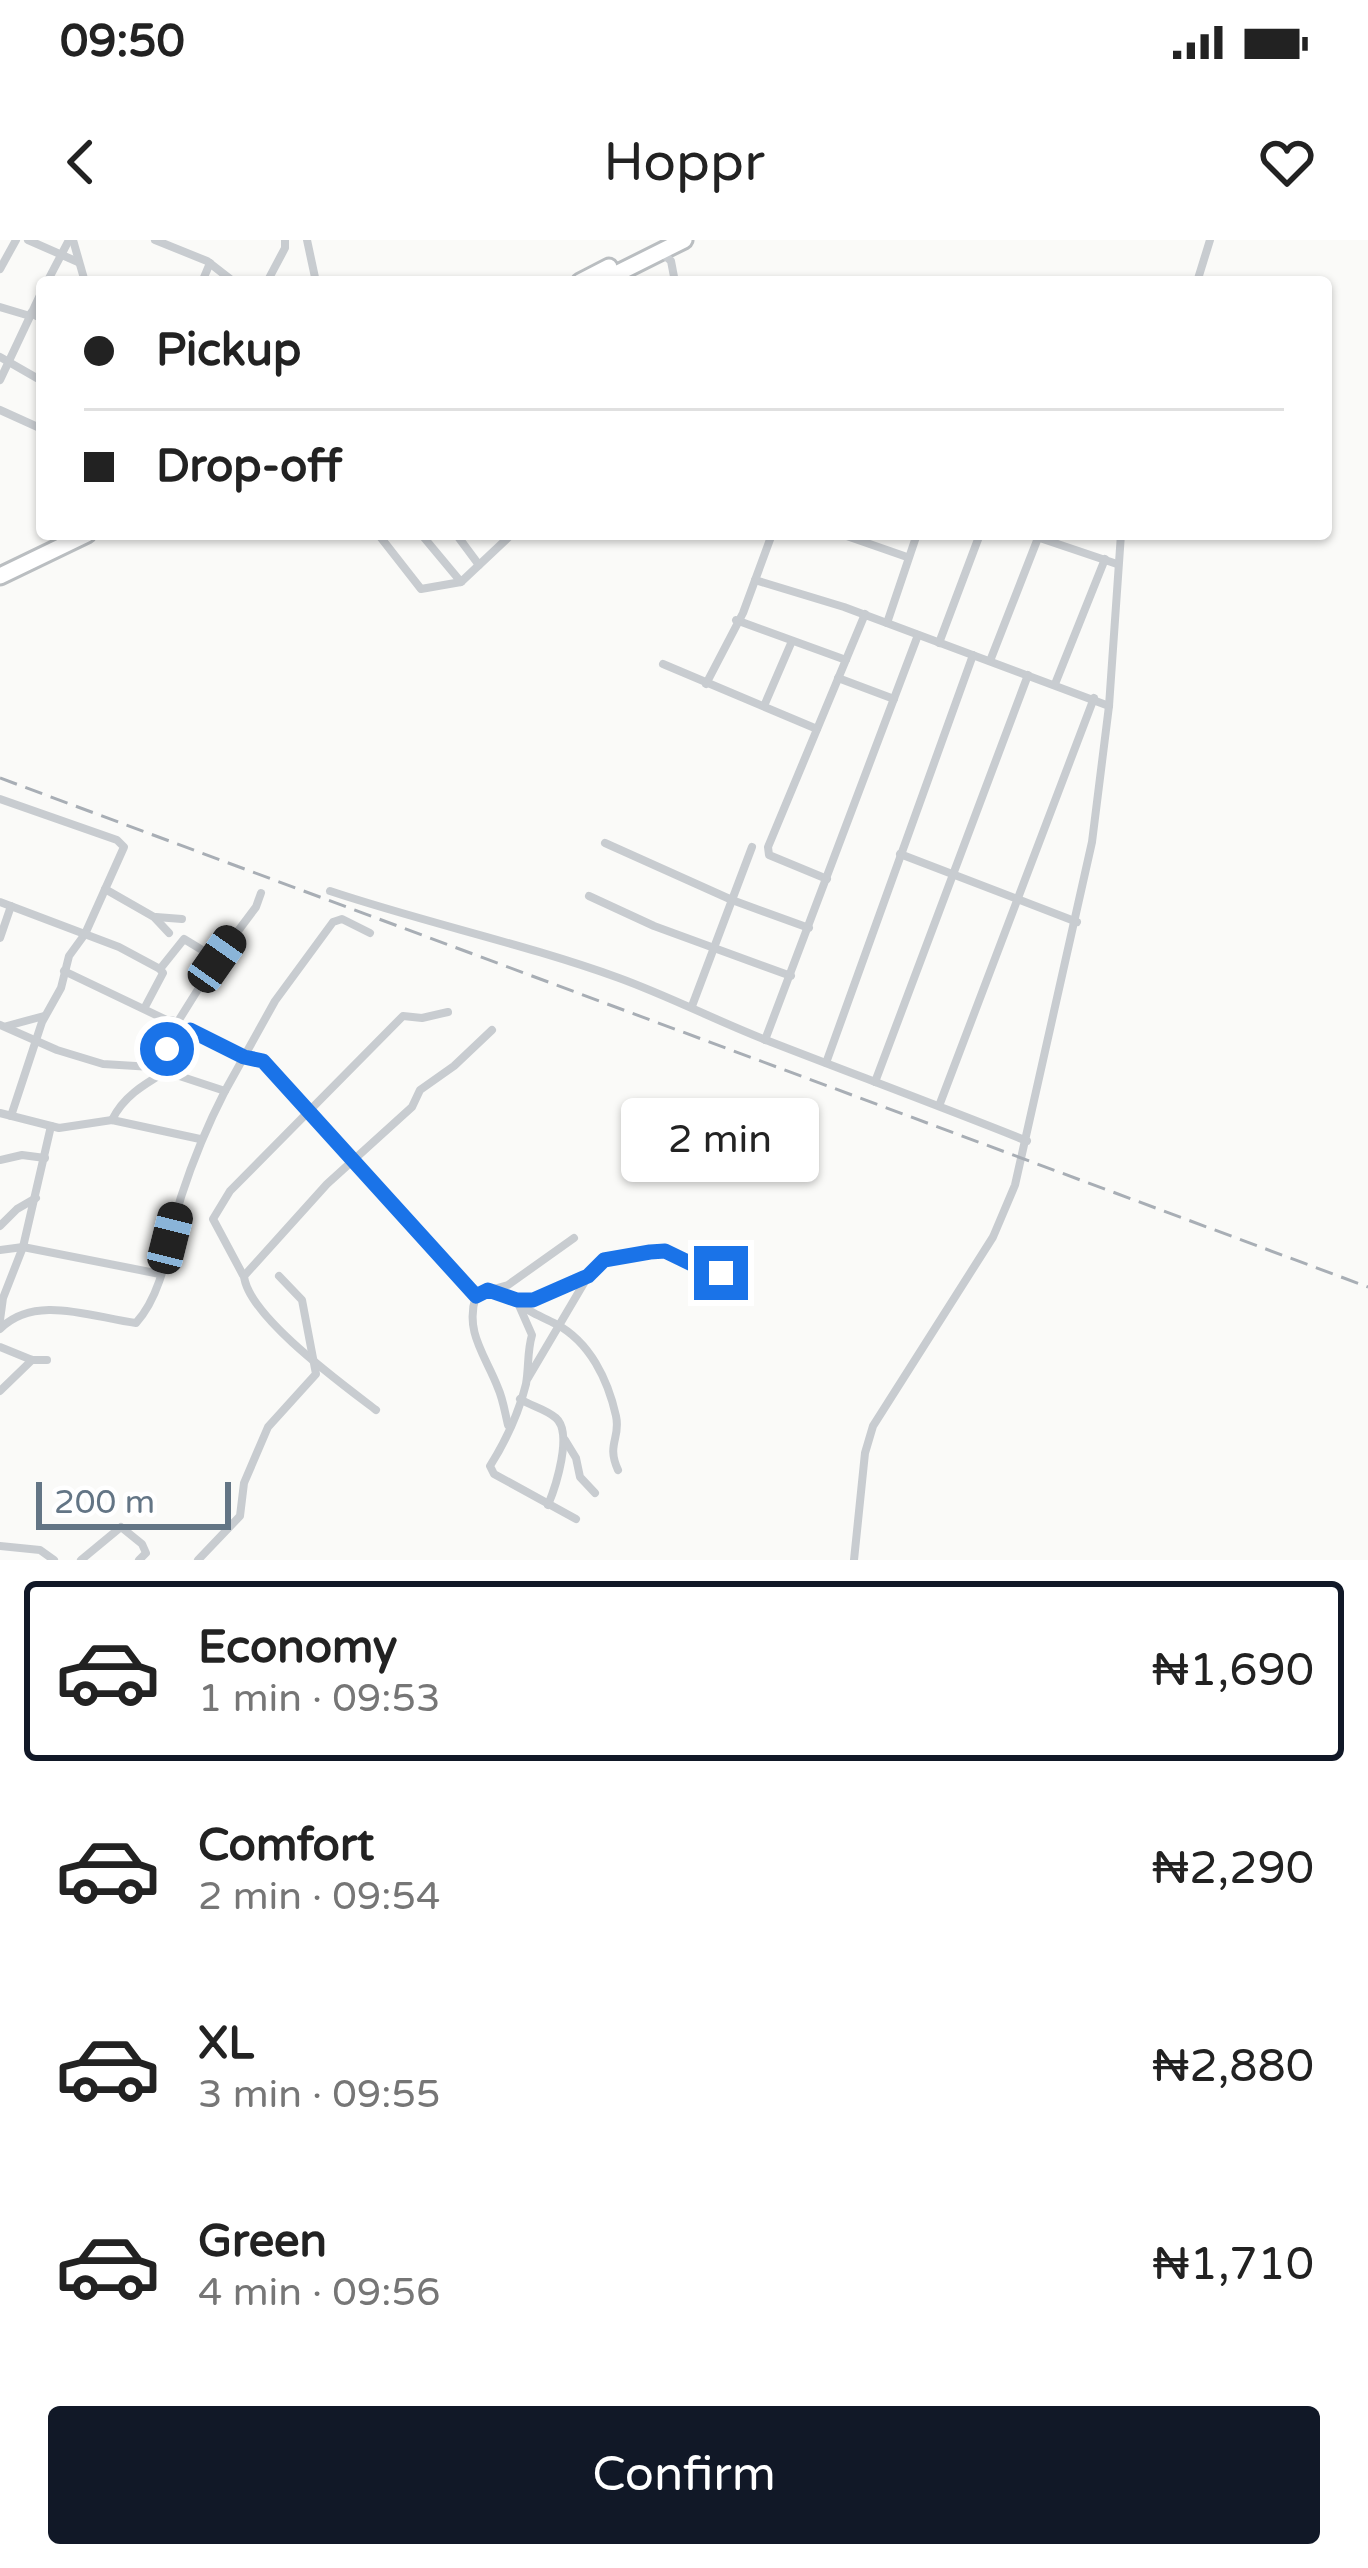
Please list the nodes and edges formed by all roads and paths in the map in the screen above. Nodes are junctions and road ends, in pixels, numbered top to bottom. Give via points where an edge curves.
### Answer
1 (16, 240) edge
2 (28, 240) edge
3 (71, 240) edge
4 (155, 240) edge
5 (274, 240) edge
6 (307, 240) edge
7 (685, 240) edge
8 (1210, 240) edge
9 (170, 243) edge
10 (285, 244) edge
11 (657, 244) edge
12 (59, 256) junction
13 (78, 262) junction
14 (210, 263) junction
15 (0, 269) edge
16 (49, 276) edge
17 (83, 276) edge
18 (205, 276) edge
19 (226, 276) edge
20 (270, 276) edge
21 (315, 276) edge
22 (591, 276) edge
23 (622, 276) edge
24 (674, 276) edge
25 (1199, 276) edge
26 (36, 304) edge
27 (0, 307) edge
28 (31, 314) junction
29 (36, 316) edge
30 (5, 360) edge
31 (36, 377) edge
32 (0, 380) edge
33 (0, 410) edge
34 (36, 426) edge
35 (52, 540) edge
36 (75, 540) edge
37 (383, 540) edge
38 (426, 540) edge
39 (460, 540) edge
40 (506, 540) edge
41 (770, 540) edge
42 (858, 540) edge
43 (915, 540) edge
44 (978, 540) edge
45 (1032, 540) edge
46 (1045, 540) edge
47 (1120, 540) edge
48 (908, 557) junction
49 (1105, 560) junction
50 (1117, 564) junction
51 (479, 565) junction
52 (0, 566) edge
53 (0, 576) edge
54 (755, 580) junction
55 (461, 582) junction
56 (865, 614) junction
57 (736, 620) junction
58 (887, 623) junction
59 (918, 635) junction
60 (792, 640) junction
61 (939, 643) junction
62 (973, 655) junction
63 (846, 661) junction
64 (990, 661) junction
65 (663, 664) dead end
66 (1028, 675) junction
67 (838, 679) junction
68 (706, 684) junction
69 (1055, 684) junction
70 (1094, 698) junction
71 (894, 699) junction
72 (764, 706) junction
73 (1109, 706) junction
74 (817, 729) junction
75 (0, 799) edge
76 (605, 843) dead end
77 (752, 848) dead end
78 (900, 854) junction
79 (953, 873) junction
80 (827, 879) junction
81 (105, 889) junction
82 (330, 892) dead end
83 (261, 893) dead end
84 (590, 896) dead end
85 (1018, 897) junction
86 (732, 900) junction
87 (0, 902) edge
88 (11, 906) junction
89 (154, 917) junction
90 (182, 919) dead end
91 (1077, 922) junction
92 (809, 928) junction
93 (169, 933) dead end
94 (370, 933) dead end
95 (85, 934) junction
96 (0, 938) edge
97 (712, 947) junction
98 (217, 959) junction
99 (160, 969) junction
100 (64, 971) junction
101 (791, 976) junction
102 (692, 1006) junction
103 (145, 1007) junction
104 (448, 1012) dead end
105 (45, 1016) junction
106 (175, 1022) junction
107 (3, 1025) edge
108 (190, 1030) junction
109 (492, 1030) dead end
110 (38, 1039) junction
111 (765, 1040) junction
112 (168, 1045) junction
113 (244, 1057) junction
114 (826, 1063) junction
115 (152, 1067) junction
116 (164, 1072) junction
117 (875, 1082) junction
118 (225, 1091) junction
119 (939, 1106) junction
120 (309, 1111) junction
121 (0, 1113) edge
122 (11, 1116) junction
123 (112, 1120) junction
124 (51, 1126) junction
125 (200, 1139) junction
126 (1027, 1141) junction
127 (45, 1158) junction
128 (0, 1160) edge
129 (353, 1160) junction
130 (36, 1198) junction
131 (0, 1226) edge
132 (574, 1238) dead end
133 (23, 1247) junction
134 (0, 1250) edge
135 (721, 1273) dead end
136 (160, 1274) junction
137 (244, 1276) junction
138 (279, 1276) dead end
139 (588, 1276) junction
140 (488, 1290) junction
141 (2, 1293) edge
142 (476, 1296) junction
143 (517, 1300) junction
144 (0, 1324) edge
145 (557, 1324) junction
146 (0, 1347) edge
147 (315, 1358) junction
148 (32, 1360) junction
149 (47, 1360) dead end
150 (526, 1384) junction
151 (0, 1391) edge
152 (520, 1399) junction
153 (376, 1410) dead end
154 (508, 1429) junction
155 (565, 1439) junction
156 (618, 1470) dead end
157 (595, 1493) dead end
158 (548, 1505) junction
159 (576, 1519) dead end
160 (0, 1546) edge
161 (200, 1558) edge
162 (54, 1560) edge
163 (81, 1560) edge
164 (140, 1560) edge
165 (188, 1560) edge
166 (854, 1560) edge

1 - 15 street
2 - 12 street
3 - 12 street
3 - 13 street
4 - 9 street
5 - 10 street
6 - 21 street
7 - 11 highway
8 - 25 street
9 - 14 street
10 - 20 street
11 - 22 highway
11 - 23 highway
11 - 24 street
12 - 13 street
12 - 16 street
13 - 17 street
14 - 18 street
14 - 19 street
26 - 28 street
27 - 28 street
28 - 29 street
28 - 30 street
30 - 31 street
30 - 32 street
33 - 34 street
35 - 52 highway
36 - 53 highway
37 - 55 street via 421,589
38 - 55 street
39 - 51 street
40 - 51 street
41 - 54 street
42 - 48 street
43 - 48 street
44 - 61 street
45 - 64 street
46 - 49 street
47 - 50 street
48 - 58 street
49 - 50 street
49 - 69 street
50 - 73 street
51 - 55 street
54 - 56 street
54 - 57 street
56 - 58 street
56 - 63 street
57 - 60 street
57 - 68 street
58 - 59 street
59 - 61 street
59 - 71 street
60 - 63 street
60 - 72 street
61 - 62 street
62 - 64 street
62 - 78 street
63 - 67 street
64 - 66 street
65 - 68 street
66 - 69 street
66 - 79 street
67 - 71 street
67 - 74 street
68 - 72 street
69 - 70 street
70 - 73 street
70 - 85 street
71 - 80 street
72 - 74 street
73 - 91 street
74 - 80 street via 767,851
75 - 81 street via 122,843
76 - 86 street
77 - 86 street
78 - 79 street
78 - 114 street
79 - 85 street
79 - 117 street
80 - 92 street
81 - 89 street
81 - 95 street
82 - 102 street
83 - 98 street
84 - 97 street
85 - 91 street
85 - 119 street
86 - 92 street
86 - 97 street
87 - 88 street
88 - 95 street
88 - 96 street
89 - 90 street
89 - 93 street
91 - 126 street
92 - 101 street
94 - 113 street via 333,922
95 - 99 street
95 - 100 street
97 - 101 street
97 - 102 street
98 - 99 street via 184,939
98 - 106 street
99 - 103 street
100 - 103 street
100 - 105 street
101 - 111 street
102 - 111 street
103 - 106 street
104 - 120 street via 403,1016
105 - 107 street
105 - 110 street
106 - 108 street
106 - 112 street
107 - 110 street
108 - 112 street
108 - 113 street
109 - 129 street
110 - 115 street via 103,1064
110 - 122 street
111 - 114 street
112 - 115 street
112 - 116 street
113 - 118 street
113 - 120 street via 263,1061
114 - 117 street
115 - 116 street
116 - 118 street
116 - 123 street
117 - 119 street
118 - 125 street
119 - 126 street
120 - 129 street
120 - 137 street via 230,1190 214,1219
121 - 122 street
122 - 124 street
123 - 124 street
123 - 125 street
124 - 127 street
125 - 136 street
126 - 166 street via 1000,1224 873,1426
127 - 128 street
127 - 130 street
129 - 137 street
129 - 142 street
130 - 131 street
130 - 133 street
132 - 140 street via 508,1285
133 - 134 street
133 - 136 street
133 - 141 street
135 - 139 street via 665,1251 604,1260
136 - 144 street via 136,1323 38,1311
137 - 147 street via 259,1312
138 - 147 street via 302,1300
139 - 143 street
139 - 145 street
140 - 142 street
140 - 143 street
141 - 144 street
142 - 154 street via 476,1343
143 - 145 street
143 - 150 street via 532,1335
145 - 150 street
145 - 156 street via 583,1344 604,1380 616,1416 610,1448
146 - 148 street
147 - 153 street
147 - 161 street via 316,1374 268,1426 240,1516
148 - 149 street
148 - 151 street
150 - 152 street
152 - 154 street
152 - 155 street via 559,1419
154 - 158 street via 490,1466 494,1474
155 - 157 street
155 - 158 street
158 - 159 street
160 - 162 street via 40,1550
161 - 165 street
163 - 164 street via 121,1527 142,1544

